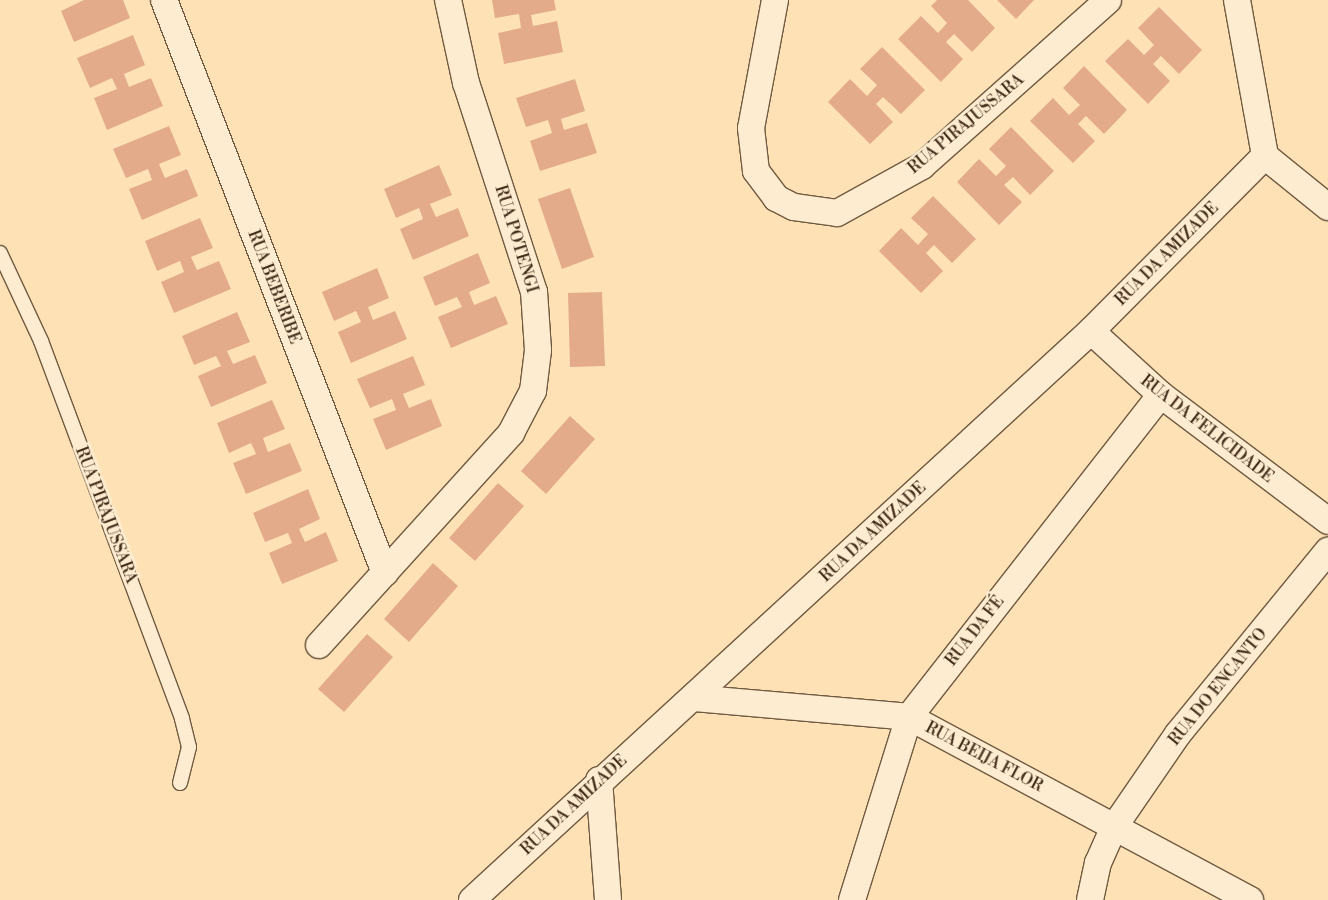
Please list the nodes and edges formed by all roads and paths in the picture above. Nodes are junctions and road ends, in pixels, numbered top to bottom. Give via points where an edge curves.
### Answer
1 (164, 0) edge
2 (448, 0) edge
3 (775, 0) edge
4 (1108, 0) edge
5 (1237, 0) edge
6 (1265, 156) junction
7 (1328, 207) edge
8 (0, 253) edge
9 (1091, 331) junction
10 (1161, 395) junction
11 (1328, 522) edge
12 (1328, 551) edge
13 (385, 573) junction
14 (319, 645) dead end
15 (692, 698) junction
16 (908, 717) junction
17 (599, 780) junction
18 (180, 783) dead end
19 (1114, 827) junction
20 (472, 900) edge
21 (608, 900) edge
22 (852, 900) edge
23 (1090, 900) edge
24 (1250, 900) edge

1 - 13 street, RUA BEBERIBE
2 - 13 street, RUA POTENGI via 466,83 534,292 537,358 534,390 511,433
3 - 4 street, RUA PIRAJUSSARA via 751,128 756,170 776,198 794,207 837,213 922,166
5 - 6 street
6 - 7 street
6 - 9 street, RUA DA AMIZADE
8 - 18 lane, RUA PIRAJUSSARA via 40,341 182,718 189,747
9 - 10 street, RUA DA FELICIDADE
9 - 15 street, RUA DA AMIZADE
10 - 11 street, RUA DA FELICIDADE
10 - 16 street, RUA DA FÉ
12 - 19 street, RUA DO ENCANTO via 1178,734
13 - 14 street, RUA POTENGI
15 - 16 street, RUA BEIJA FLOR
15 - 17 street, RUA DA AMIZADE
16 - 19 street, RUA BEIJA FLOR
16 - 22 street, RUA DA FÉ
17 - 20 street, RUA DA AMIZADE
17 - 21 street
19 - 23 street, RUA DO ENCANTO via 1098,864
19 - 24 street, RUA BEIJA FLOR

